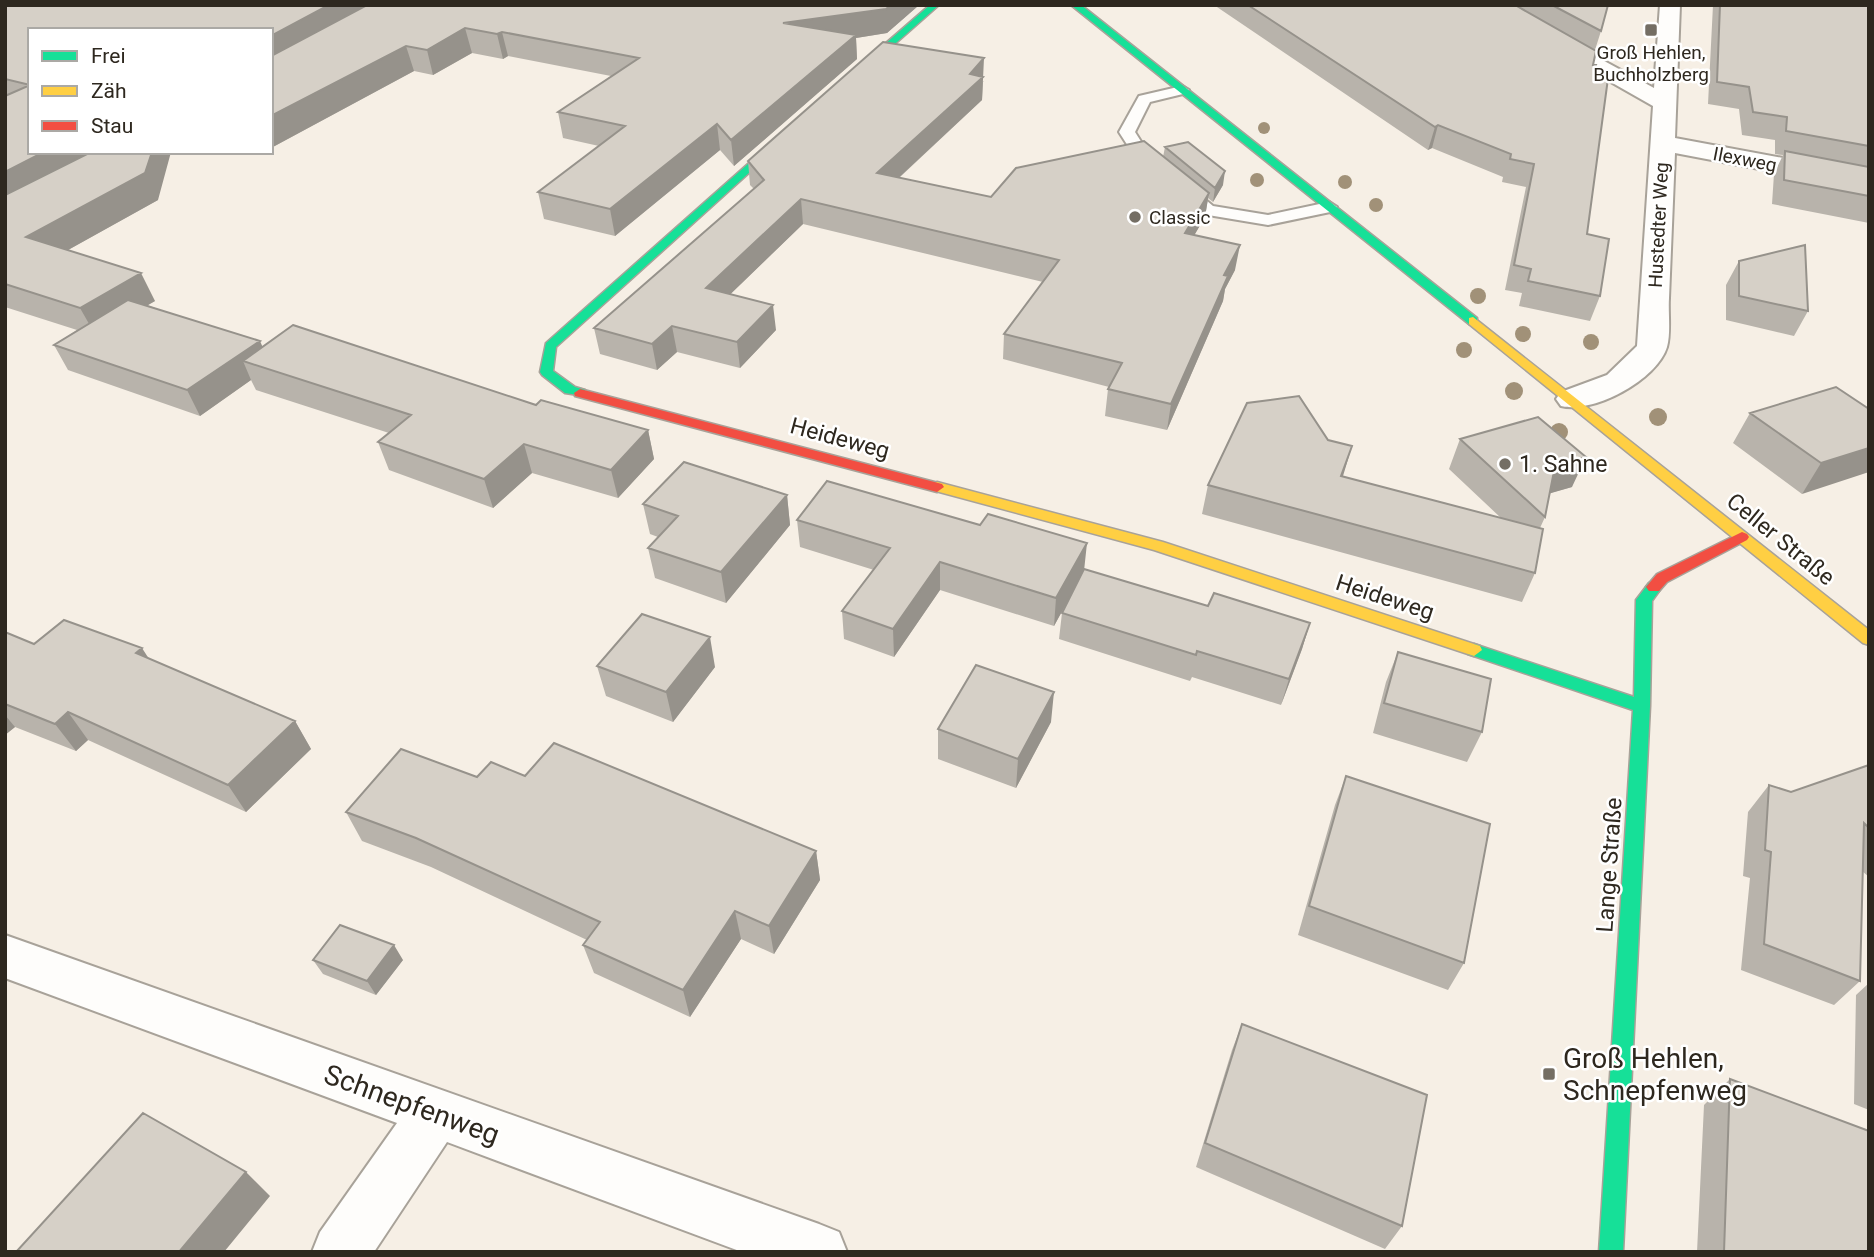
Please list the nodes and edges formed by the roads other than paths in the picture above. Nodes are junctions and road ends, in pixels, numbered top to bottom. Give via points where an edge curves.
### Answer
1 (935, 5) edge
2 (1074, 5) edge
3 (1485, 5) edge
4 (1670, 5) edge
5 (837, 90) edge
6 (1182, 90) junction
7 (1665, 103) junction
8 (796, 126) edge
9 (1662, 143) junction
10 (1869, 182) edge
11 (1329, 207) junction
12 (1572, 398) junction
13 (1742, 537) junction
14 (1869, 639) edge
15 (1642, 706) junction
16 (5, 956) edge
17 (436, 1113) junction
18 (340, 1252) edge
19 (819, 1252) edge
20 (1611, 1252) edge

1 - 5 main road
2 - 6 main road, Celler Straße
3 - 7 street
4 - 7 street, Hustedter Weg
6 - 11 main road, Celler Straße
6 - 11 lane via 1144,99 1127,132 1141,154 1208,211 1268,220
7 - 9 street, Hustedter Weg
8 - 15 main road, Heideweg via 550,346 546,372 570,390 1158,546
9 - 10 street, Ilexweg
9 - 12 street, Hustedter Weg via 1652,347 1633,374 1607,388
11 - 12 main road, Celler Straße
12 - 13 main road, Celler Straße
13 - 14 main road, Celler Straße
13 - 15 main road, Lange Straße via 1662,578 1644,600
15 - 20 main road, Lange Straße
16 - 17 street, Schnepfenweg
17 - 18 street
17 - 19 street, Schnepfenweg

